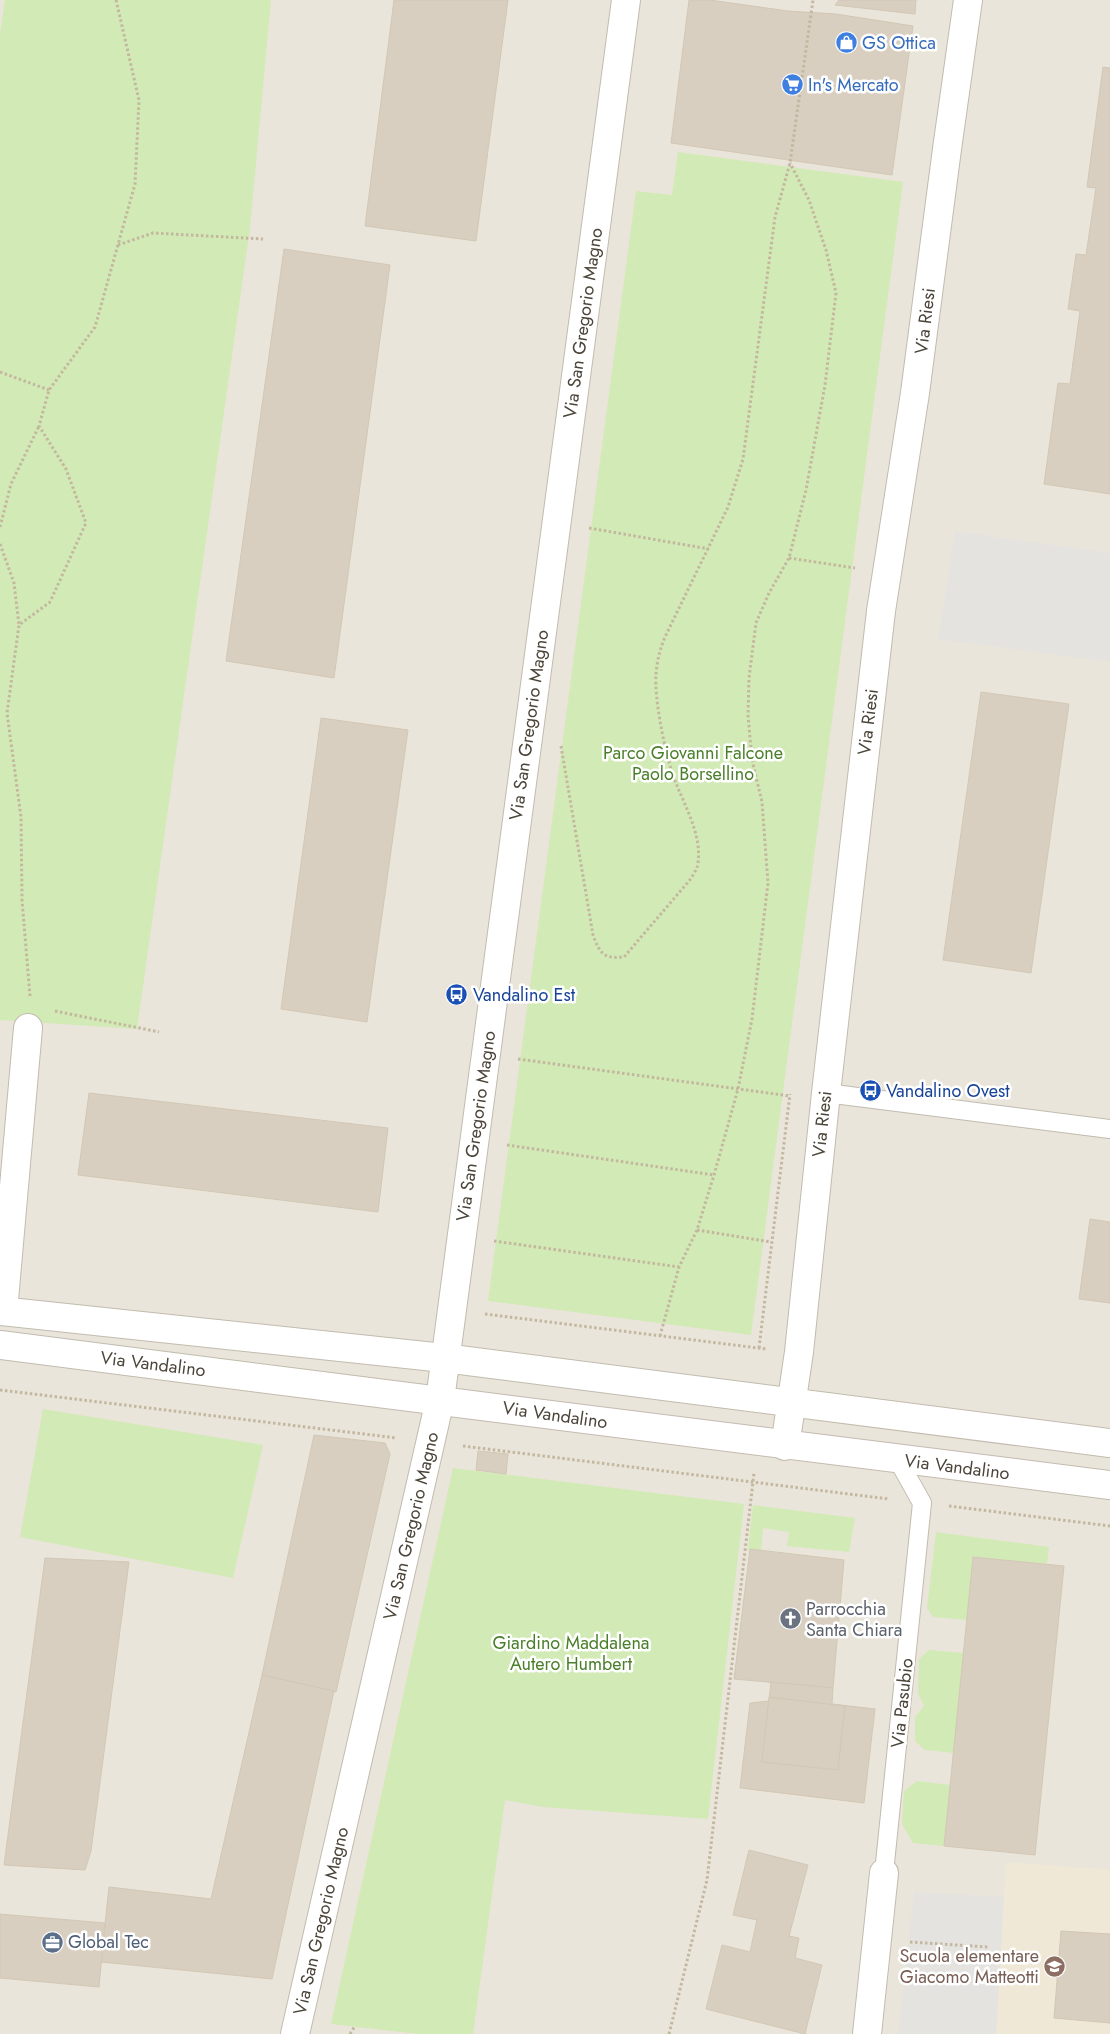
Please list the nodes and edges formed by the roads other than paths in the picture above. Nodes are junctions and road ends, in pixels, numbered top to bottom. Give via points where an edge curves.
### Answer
1 (626, 0) edge
2 (968, 0) edge
3 (29, 1017) road end
4 (826, 1093) junction
5 (1110, 1129) edge
6 (1, 1311) edge
7 (0, 1345) edge
8 (444, 1358) junction
9 (440, 1400) junction
10 (792, 1402) junction
11 (773, 1444) junction
12 (1110, 1444) edge
13 (898, 1460) junction
14 (1110, 1485) edge
15 (884, 1868) joint
16 (295, 2034) edge
17 (867, 2034) edge

1 - 8 street, Via San Gregorio Magno
2 - 4 street, Via Riesi via 915,393 881,611
3 - 6 street
4 - 5 lane
4 - 10 street, Via Riesi
6 - 8 street, Via Vandalino
7 - 9 street, Via Vandalino
8 - 9 street, Via San Gregorio Magno
8 - 10 street, Via Vandalino
9 - 11 street, Via Vandalino
9 - 16 street, Via San Gregorio Magno
10 - 11 street, Via Riesi
10 - 12 street, Via Vandalino
11 - 13 street, Via Vandalino
13 - 14 street, Via Vandalino
13 - 15 lane, Via Pasubio via 922,1502
15 - 17 street, Via Pasubio

